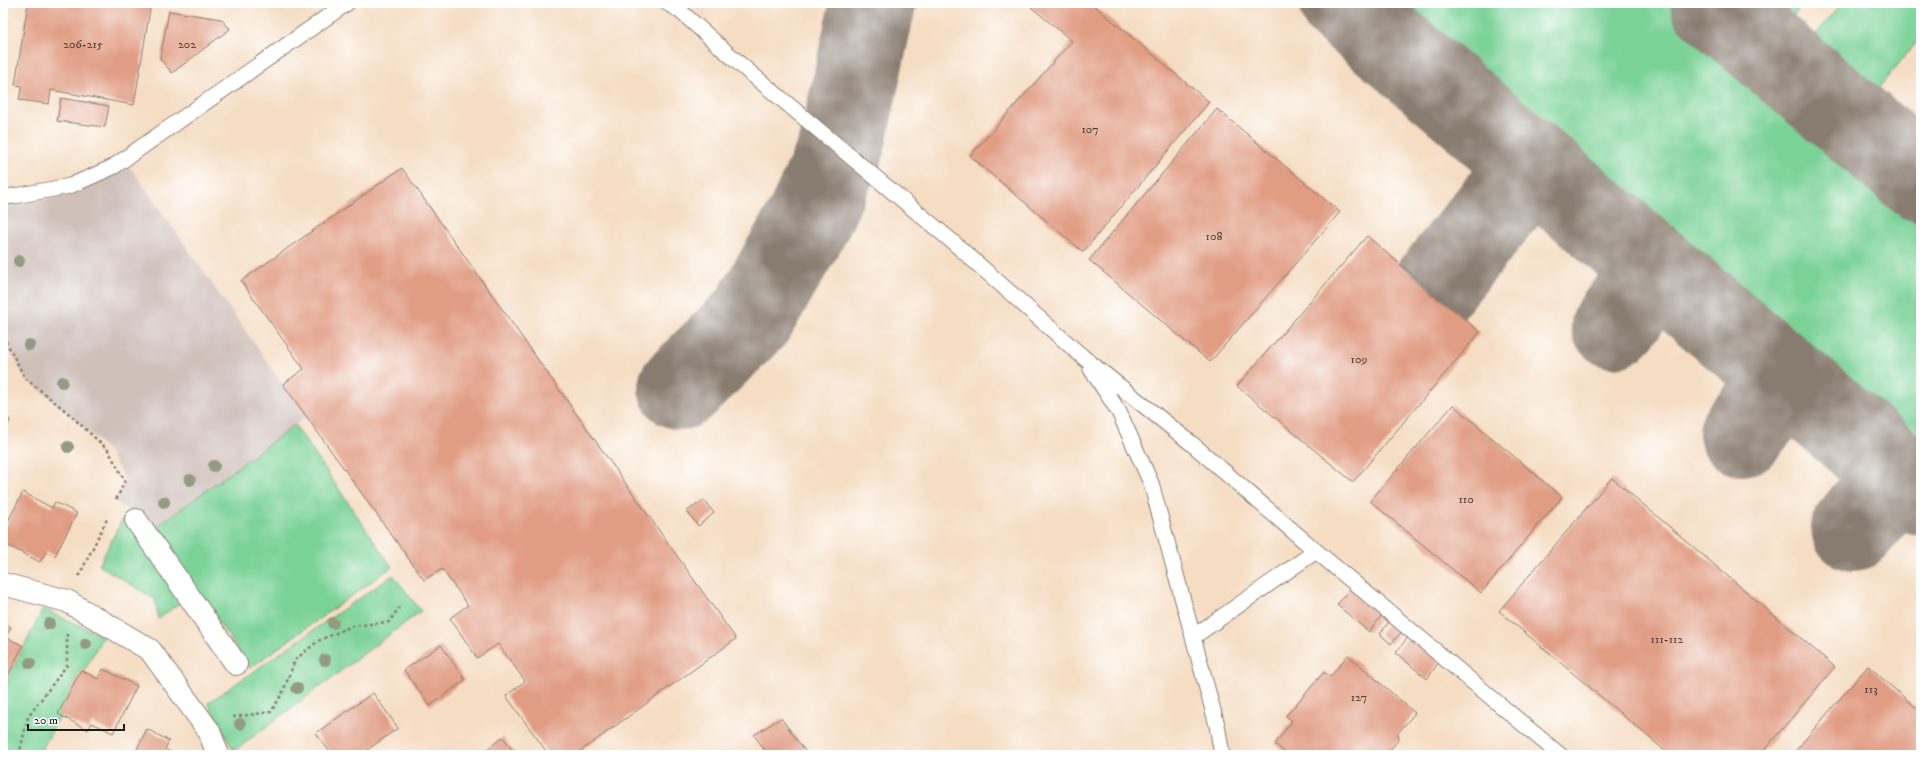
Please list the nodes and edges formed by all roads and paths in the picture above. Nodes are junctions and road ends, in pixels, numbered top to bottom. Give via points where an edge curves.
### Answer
1 (347, 3) edge
2 (674, 5) edge
3 (3, 197) edge
4 (3, 336) edge
5 (1083, 357) junction
6 (115, 501) dead end
7 (108, 516) dead end
8 (136, 520) dead end
9 (1316, 551) junction
10 (3, 584) edge
11 (67, 601) junction
12 (399, 608) dead end
13 (1193, 637) junction
14 (236, 664) dead end
15 (204, 723) junction
16 (19, 755) edge
17 (218, 755) edge
18 (1222, 755) edge
19 (1560, 755) edge

1 - 3 lane via 113,167 70,186
2 - 5 lane via 742,66 954,243
4 - 6 path via 25,378 108,450 125,481
5 - 9 lane via 1191,443
5 - 13 lane via 1119,412 1151,483
7 - 11 path
8 - 14 street
9 - 13 lane
9 - 19 lane
10 - 11 street
11 - 15 street via 150,650
11 - 16 path via 67,665 28,717
12 - 15 path via 389,622 352,626 318,641 295,660 283,692 271,712
13 - 18 lane via 1217,725
15 - 17 street

